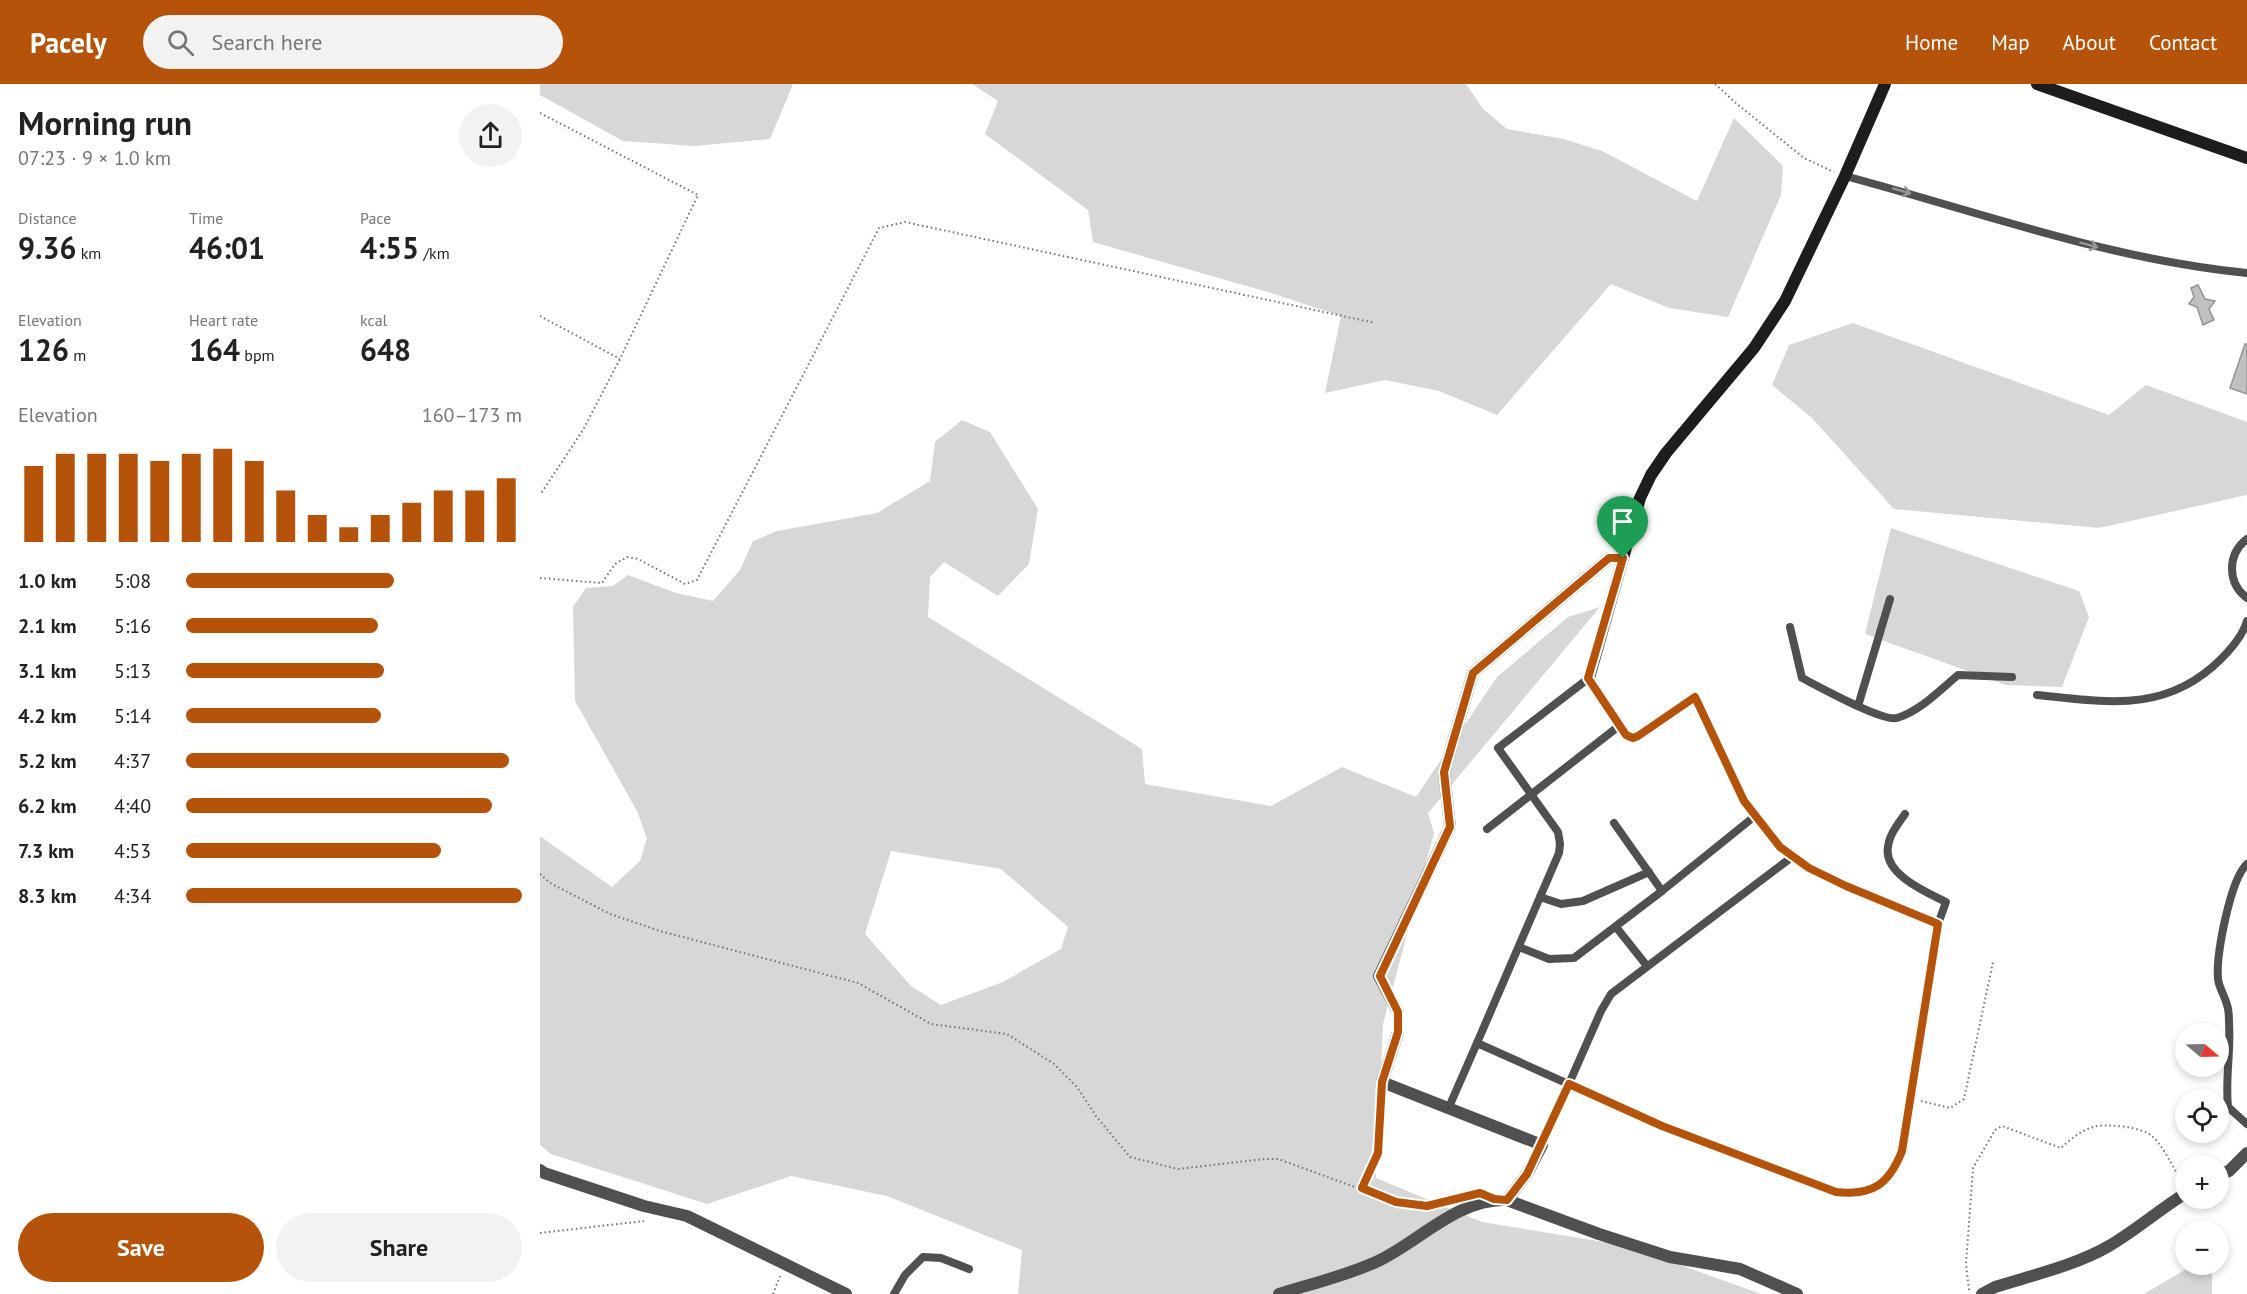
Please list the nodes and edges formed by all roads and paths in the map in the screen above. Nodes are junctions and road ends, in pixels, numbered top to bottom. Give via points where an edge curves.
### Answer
1 (1715, 84) edge
2 (1885, 84) edge
3 (2037, 84) edge
4 (540, 113) edge
5 (2247, 158) edge
6 (1845, 176) junction
7 (2247, 273) edge
8 (540, 316) edge
9 (1375, 323) dead end
10 (620, 359) junction
11 (540, 495) edge
12 (2247, 539) edge
13 (1623, 558) junction
14 (540, 578) edge
15 (2247, 598) edge
16 (1890, 599) dead end
17 (2247, 621) edge
18 (1790, 627) dead end
19 (2012, 677) dead end
20 (1588, 678) junction
21 (2037, 695) dead end
22 (1858, 706) junction
23 (1619, 726) junction
24 (1531, 795) junction
25 (1905, 814) dead end
26 (1755, 816) junction
27 (1614, 823) dead end
28 (1487, 829) dead end
29 (1792, 857) junction
30 (2247, 864) edge
31 (1649, 872) junction
32 (540, 874) edge
33 (1662, 891) junction
34 (1540, 897) junction
35 (1938, 924) junction
36 (1616, 927) junction
37 (1519, 947) junction
38 (1994, 962) dead end
39 (1647, 966) junction
40 (1477, 1043) junction
41 (1382, 1082) junction
42 (1569, 1084) junction
43 (1911, 1099) junction
44 (1449, 1107) junction
45 (2247, 1124) edge
46 (1542, 1145) junction
47 (2247, 1154) edge
48 (540, 1170) edge
49 (2175, 1171) edge
50 (2229, 1171) edge
51 (1362, 1188) junction
52 (1459, 1198) dead end
53 (1507, 1200) junction
54 (2175, 1201) edge
55 (653, 1220) dead end
56 (540, 1233) edge
57 (784, 1264) junction
58 (969, 1269) dead end
59 (773, 1294) edge
60 (846, 1294) edge
61 (894, 1294) edge
62 (1279, 1294) edge
63 (1797, 1294) edge
64 (1970, 1294) edge
65 (1982, 1294) edge

1 - 6 path via 1804,158
2 - 6 street
3 - 5 street
4 - 10 path via 698,195
6 -> 7 lane via 2124,254
6 - 13 street via 1799,274 1769,326 1651,475 1640,498
8 - 10 path
9 - 14 path via 905,222 879,228 697,580 684,584 627,557 615,564 602,583
10 - 11 path via 583,430
12 - 15 lane via 2235,552 2231,566 2233,580
13 - 20 street
13 - 41 street via 1609,558 1473,673 1444,772 1450,827 1380,976 1398,1012 1398,1032
16 - 22 lane
17 - 21 lane via 2229,650 2210,670 2190,684 2150,699 2113,703
18 - 22 lane via 1802,678
19 - 22 lane via 1959,675 1917,709 1895,718
20 - 23 lane
20 - 24 lane via 1498,748
23 - 24 lane
23 - 26 lane via 1633,738 1695,697 1744,801
24 - 28 lane
24 - 34 lane via 1558,832 1560,844
25 - 35 lane via 1887,849 1890,866 1911,884 1946,902
26 - 29 lane
26 - 33 lane
27 - 31 lane
29 - 35 lane via 1846,886
29 - 39 lane
30 - 45 lane via 2229,904 2217,964 2218,983 2228,1015 2228,1107
31 - 33 lane
31 - 34 lane via 1583,901 1561,904
32 - 51 path via 550,883 620,917 660,931 858,983 931,1024 1007,1034 1054,1064 1077,1087 1130,1156 1178,1169 1278,1159
33 - 36 lane
34 - 37 lane
35 - 43 lane
36 - 37 lane via 1574,958 1549,959
36 - 39 lane
37 - 40 lane
38 - 43 path via 1964,1099 1950,1108
39 - 42 lane via 1611,994
40 - 42 lane
40 - 44 lane
41 - 44 street
41 - 51 path via 1378,1153
42 - 43 lane via 1662,1126 1836,1192 1852,1194 1882,1184 1894,1171 1902,1151
42 - 46 lane
44 - 46 street
46 - 53 street
47 - 50 street
48 - 57 street via 644,1206 687,1216
49 - 64 path via 2151,1134 2133,1128 2094,1126 2061,1148 2002,1126 1995,1130 1973,1168 1966,1264
51 - 52 path via 1396,1202 1427,1206
53 - 62 street via 1494,1199 1457,1213 1369,1265
53 - 63 street via 1670,1257 1740,1269
54 - 65 street via 2107,1247
55 - 56 path
57 - 59 path
57 - 60 street
58 - 61 lane via 941,1258 923,1257 905,1275

